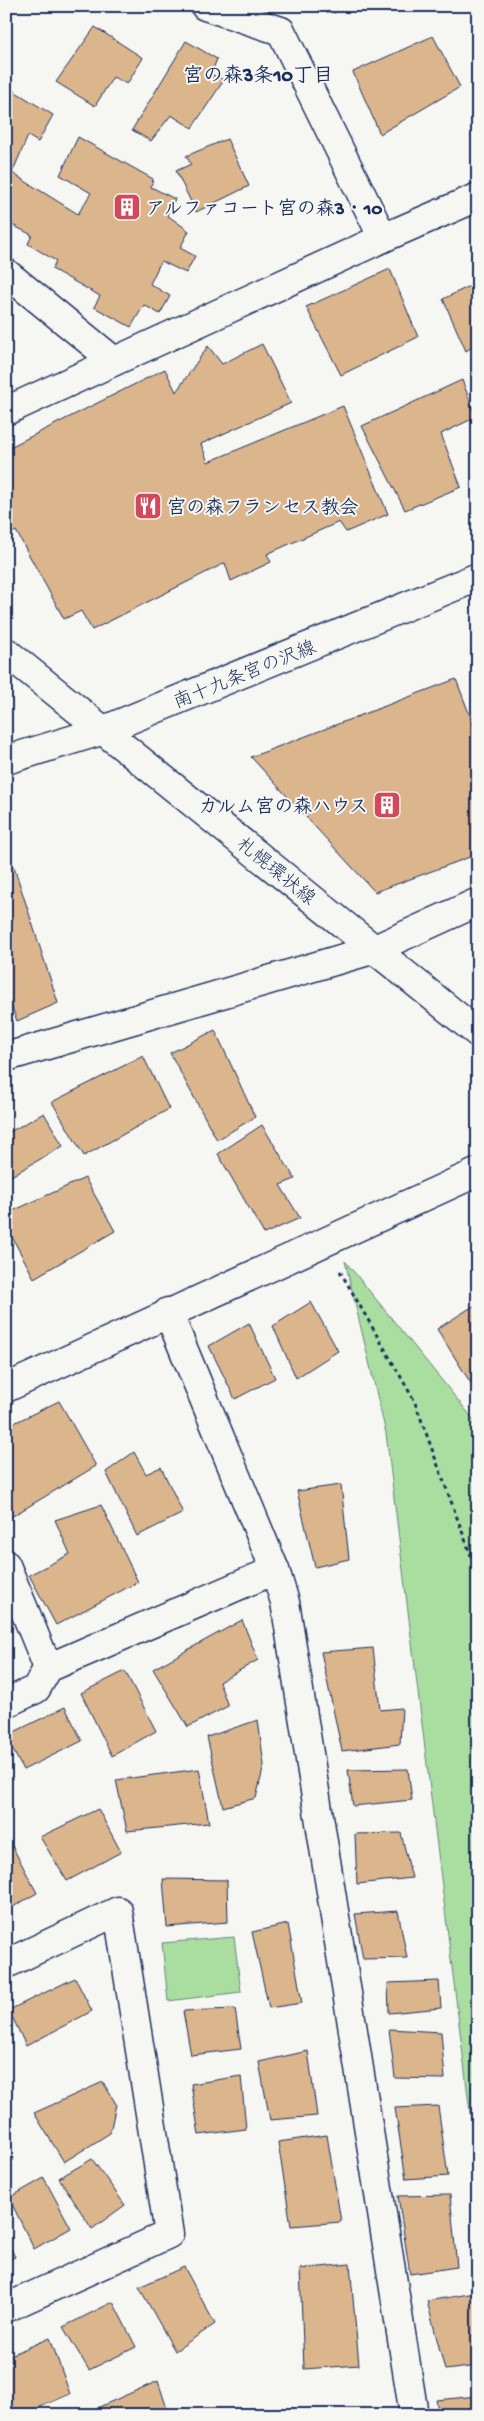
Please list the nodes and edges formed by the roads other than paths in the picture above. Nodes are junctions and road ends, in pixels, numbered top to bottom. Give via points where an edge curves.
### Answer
1 (205, 6) edge
2 (478, 197) edge
3 (383, 238) junction
4 (6, 273) edge
5 (114, 361) junction
6 (6, 412) edge
7 (478, 577) edge
8 (6, 652) edge
9 (104, 730) junction
10 (6, 760) edge
11 (478, 902) edge
12 (375, 949) junction
13 (478, 1033) edge
14 (6, 1057) edge
15 (478, 1172) edge
16 (168, 1312) junction
17 (6, 1388) edge
18 (6, 1565) edge
19 (275, 1570) junction
20 (48, 1668) junction
21 (6, 1703) edge
22 (6, 1964) edge
23 (6, 2308) edge
24 (414, 2415) edge

1 - 3 street via 281,31
2 - 3 street
3 - 5 street
4 - 5 street
5 - 6 street
7 - 9 street, 南十九条宮の沢線
8 - 9 street, 札幌環状線
9 - 10 street, 南十九条宮の沢線
9 - 12 street, 札幌環状線
11 - 12 street
12 - 13 street, 札幌環状線
12 - 14 street
15 - 16 street
16 - 17 street
16 - 19 street
18 - 20 street
19 - 20 street
19 - 24 street via 285,1602
20 - 21 street via 36,1689
22 - 23 street via 118,1911 169,2234

